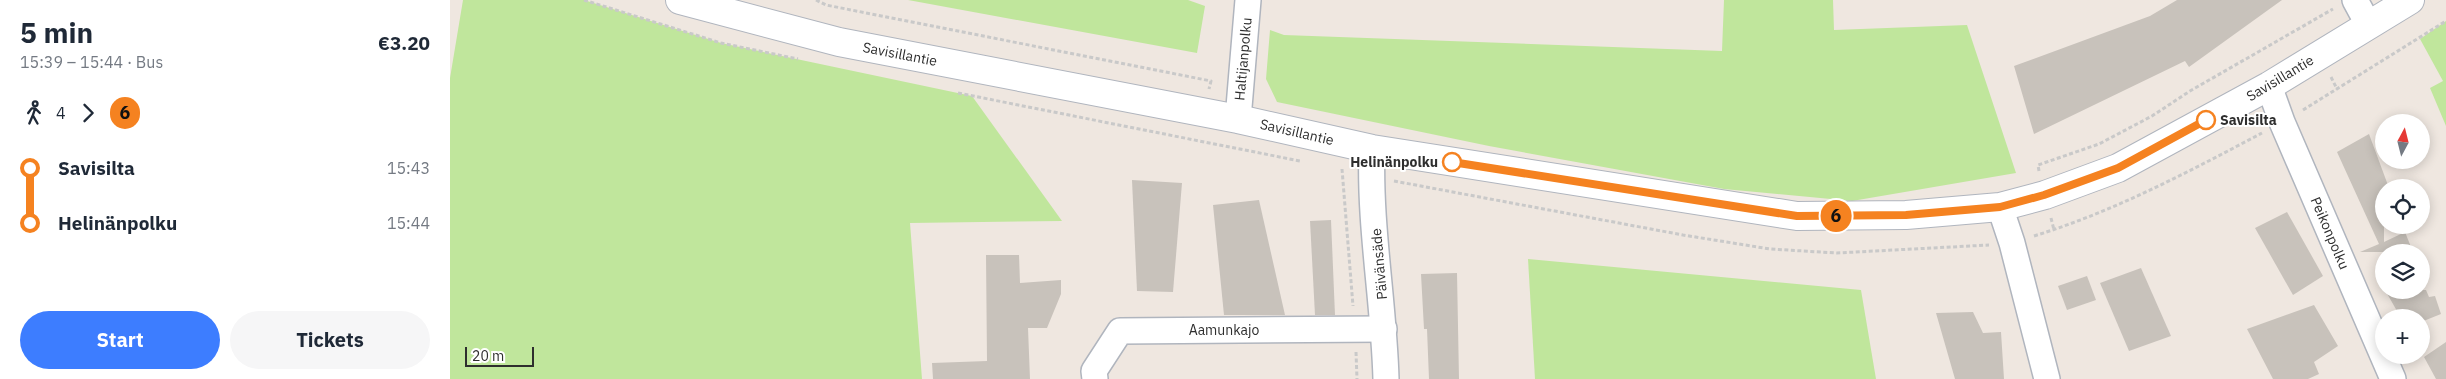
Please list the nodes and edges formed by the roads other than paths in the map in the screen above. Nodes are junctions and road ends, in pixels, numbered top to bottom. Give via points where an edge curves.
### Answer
1 (680, 0) edge
2 (1248, 0) edge
3 (2410, 0) edge
4 (2348, 2) edge
5 (2368, 24) junction
6 (2269, 86) junction
7 (1238, 118) junction
8 (1372, 149) junction
9 (2000, 207) junction
10 (1384, 329) junction
11 (1094, 379) edge
12 (1386, 379) edge
13 (2047, 379) edge
14 (2393, 379) edge

1 - 7 street, Savisillantie via 839,42
2 - 7 street, Haltijanpolku
3 - 5 street, Savisillantie
4 - 5 street
5 - 6 street, Savisillantie
6 - 9 street, Savisillantie via 2118,168
6 - 14 street, Peikonpolku
7 - 8 street, Savisillantie
8 - 9 street, Savisillantie via 1797,216 1906,215
8 - 10 street, Päivänsäde via 1371,177
9 - 13 street
10 - 11 street, Aamunkajo via 1120,331 1094,370
10 - 12 street, Päivänsäde

